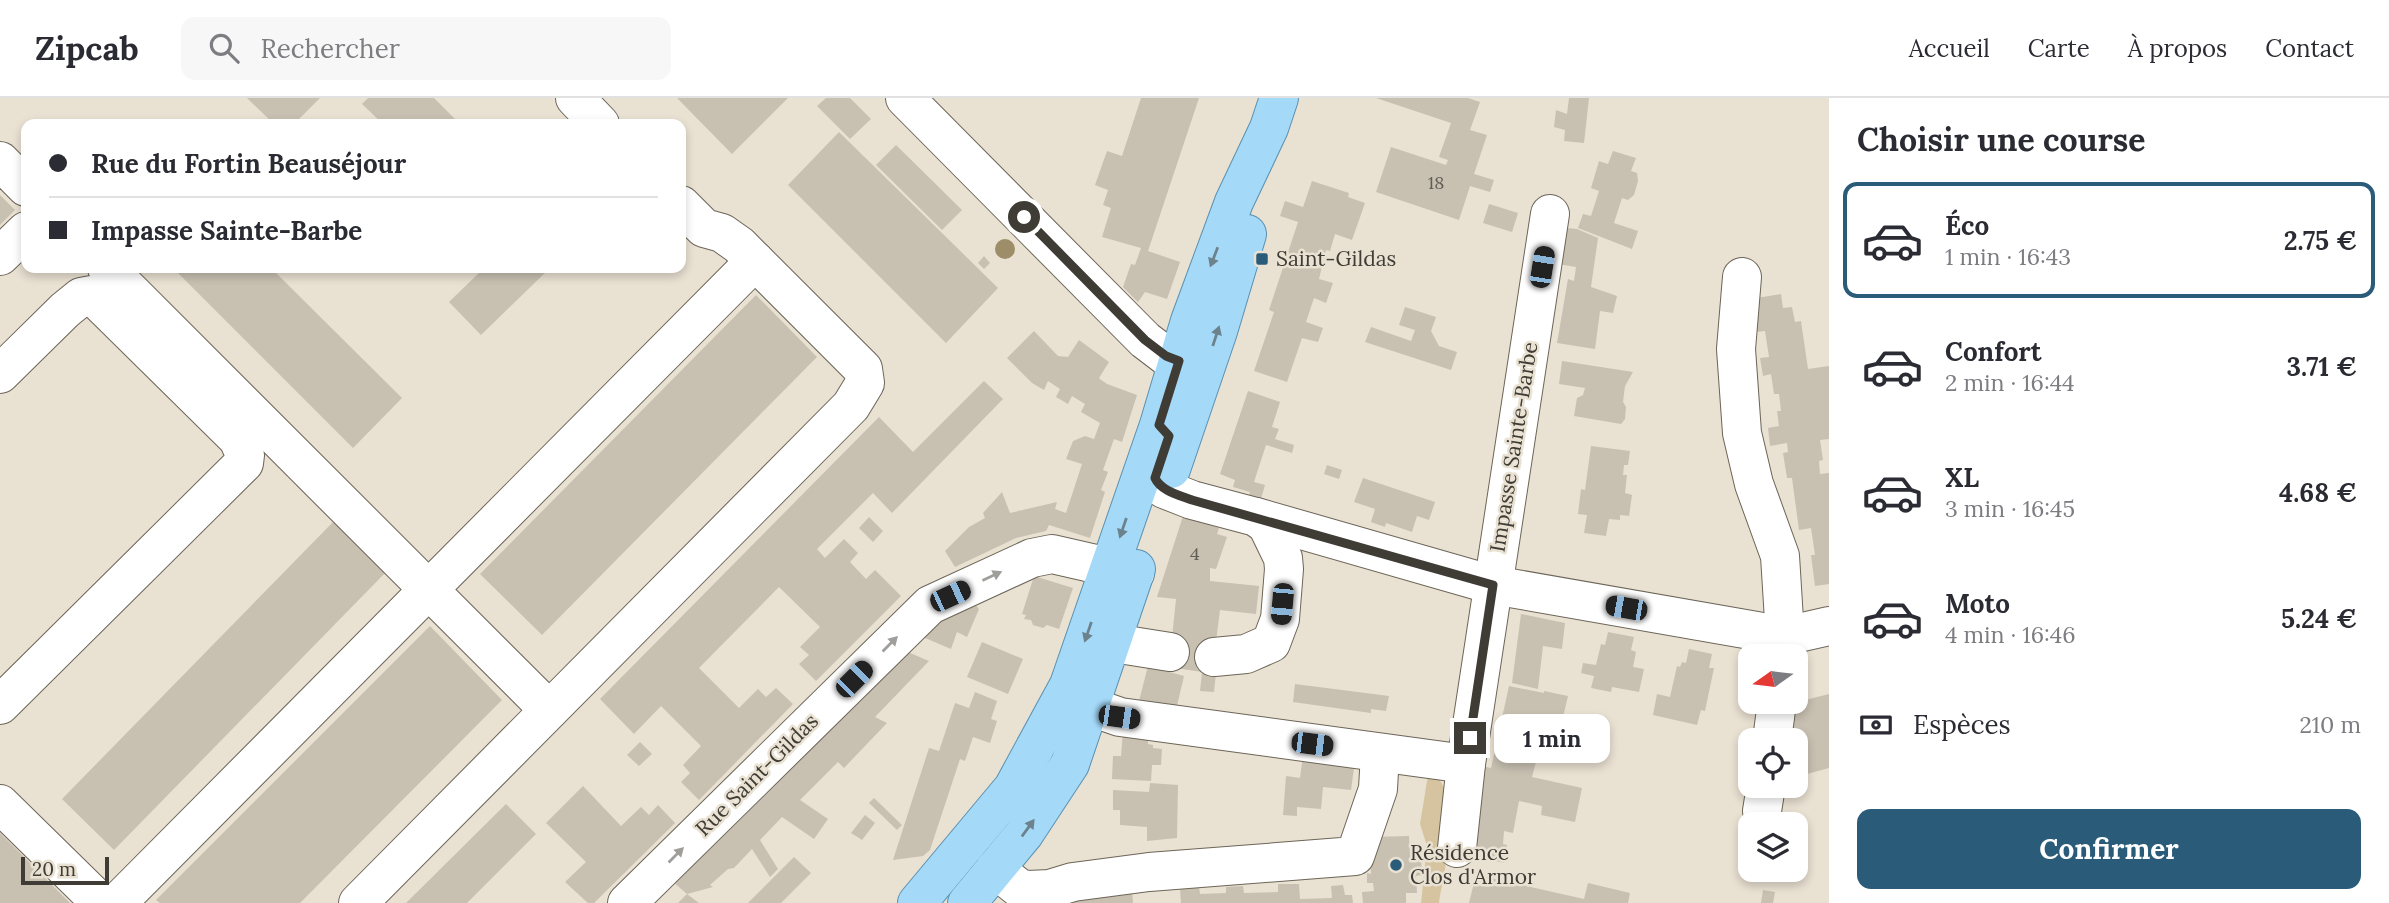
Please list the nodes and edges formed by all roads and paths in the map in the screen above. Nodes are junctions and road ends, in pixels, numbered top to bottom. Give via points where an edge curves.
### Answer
1 (575, 98) edge
2 (905, 98) edge
3 (1279, 98) edge
4 (595, 119) edge
5 (1259, 149) junction
6 (0, 161) edge
7 (21, 182) edge
8 (686, 210) edge
9 (1550, 214) dead end
10 (21, 236) edge
11 (0, 257) edge
12 (755, 261) junction
13 (112, 273) edge
14 (1742, 277) dead end
15 (1179, 361) junction
16 (0, 374) edge
17 (1173, 424) junction
18 (1164, 489) junction
19 (1256, 516) junction
20 (1122, 570) junction
21 (1493, 585) junction
22 (427, 589) junction
23 (1829, 626) edge
24 (1115, 635) junction
25 (1774, 644) edge
26 (1784, 644) edge
27 (1788, 644) edge
28 (1170, 652) dead end
29 (1214, 657) dead end
30 (0, 705) edge
31 (1091, 707) junction
32 (549, 710) junction
33 (1380, 752) junction
34 (1466, 764) junction
35 (0, 804) edge
36 (1457, 848) dead end
37 (995, 869) junction
38 (936, 896) edge
39 (101, 903) edge
40 (117, 903) edge
41 (358, 903) edge
42 (627, 903) edge
43 (967, 903) edge

1 - 4 street
2 - 15 street via 1145,340
3 - 5 main road
5 -> 15 main road via 1189,321
17 -> 5 main road via 1218,331 1255,206
6 - 7 street
8 - 12 street via 704,228 722,233
9 - 21 street, Impasse Sainte-Barbe
10 - 11 street
12 - 22 street
12 - 32 street via 863,369 865,383 851,406
13 - 22 street
14 - 26 street via 1736,349 1742,433 1754,484 1780,556
15 - 17 main road
16 - 30 street via 65,310 81,297 92,295 238,439 245,456 244,463
17 - 18 street via 1155,478
17 -> 20 main road
18 - 19 street
18 - 20 main road
19 - 21 street
19 - 29 street via 1268,525 1283,558 1276,635 1259,650
20 - 24 main road
20 -> 38 main road via 1041,740 1013,788
42 -> 20 street, Rue Saint-Gildas via 930,605 1032,558 1052,554
21 - 25 street
21 - 34 street, Impasse Sainte-Barbe
22 - 32 street
22 - 40 street
23 - 27 street
24 - 28 street
24 - 31 main road
31 - 33 street via 1119,717
37 -> 31 main road via 1070,764
32 - 41 street
33 - 34 street
33 - 37 street via 1378,789 1355,856 1149,872 1028,890
34 - 36 street, Impasse Sainte-Barbe
35 - 39 street
37 - 43 main road

